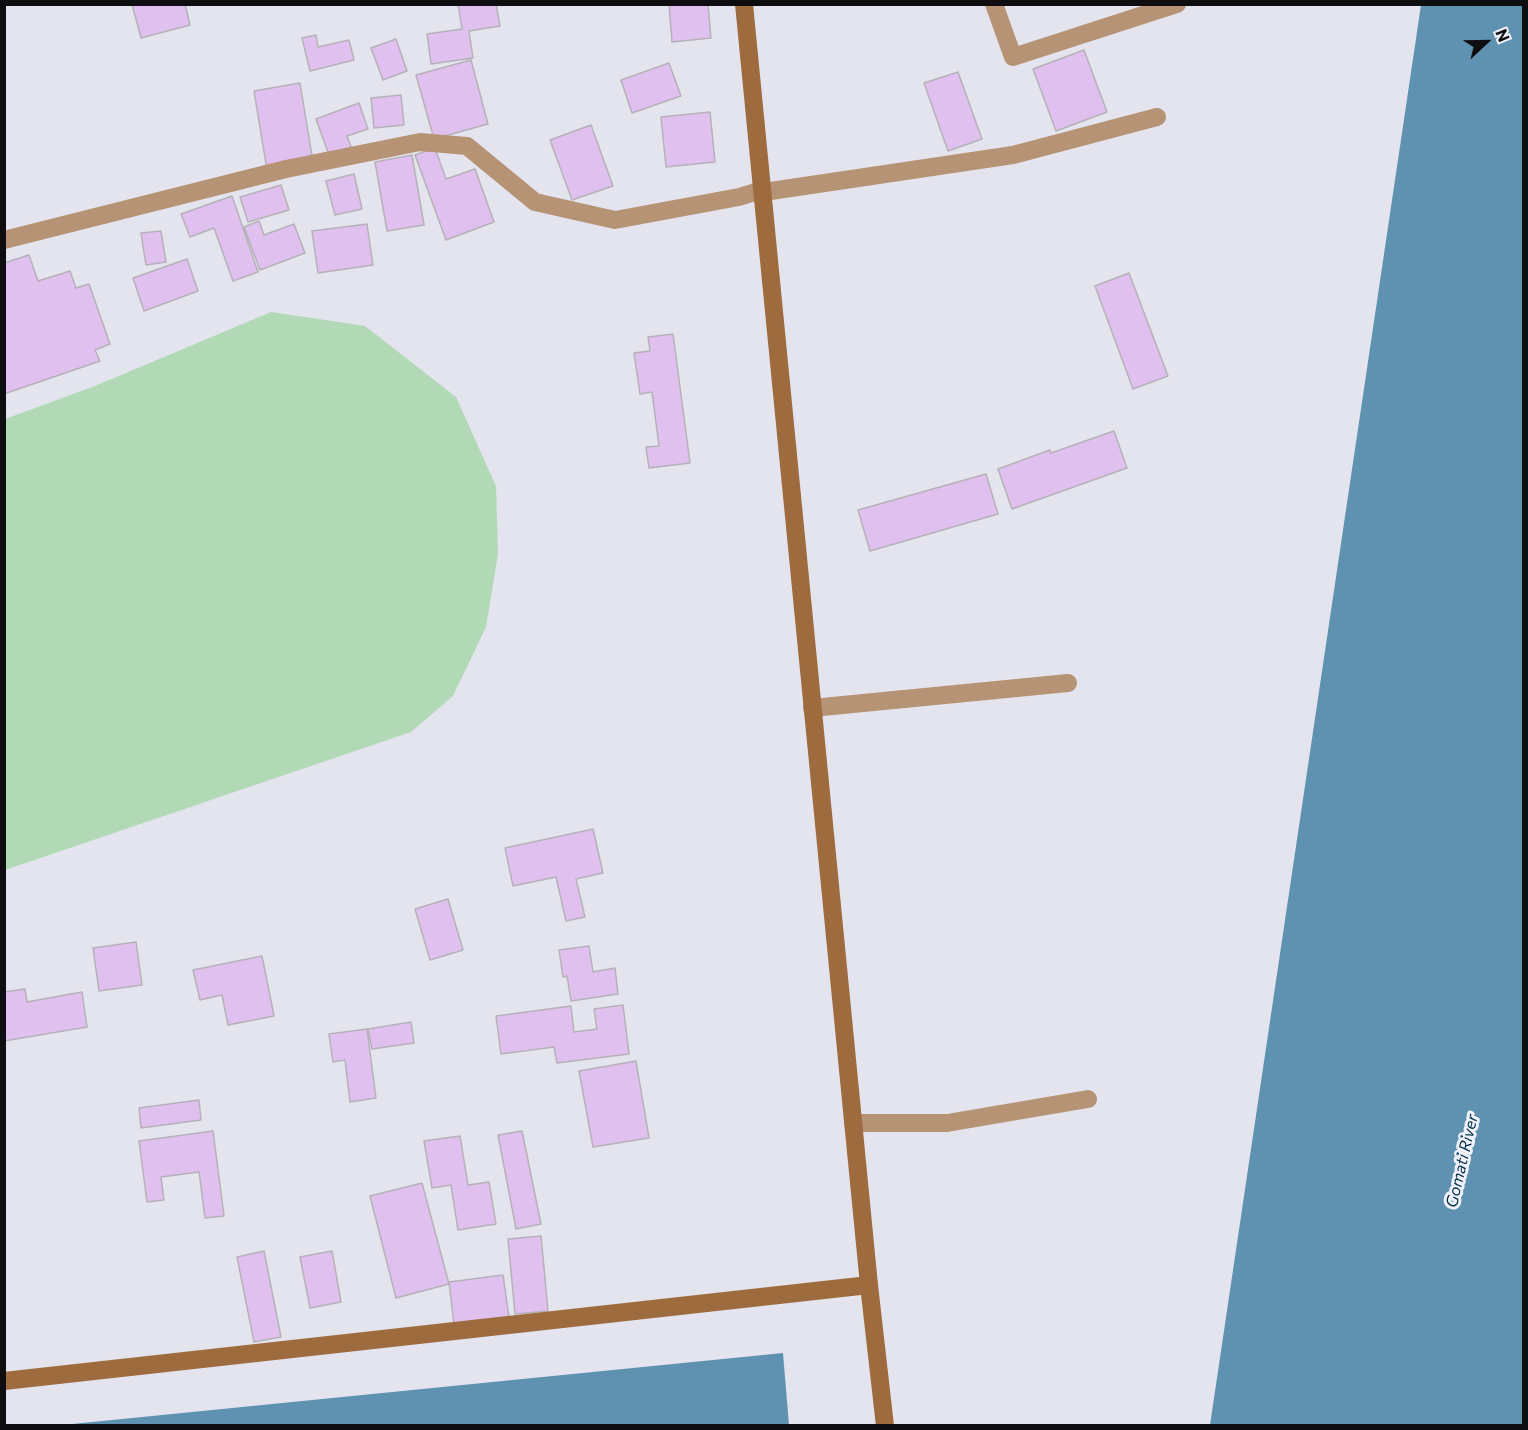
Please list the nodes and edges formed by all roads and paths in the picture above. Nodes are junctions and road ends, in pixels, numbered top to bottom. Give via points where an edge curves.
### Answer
1 (744, 4) edge
2 (994, 4) edge
3 (1177, 4) edge
4 (1157, 117) dead end
5 (762, 190) junction
6 (4, 240) edge
7 (1068, 682) dead end
8 (812, 708) junction
9 (1088, 1099) dead end
10 (853, 1123) junction
11 (869, 1285) junction
12 (4, 1381) edge
13 (885, 1425) edge

1 - 5 main road
2 - 3 street via 1013,57
4 - 5 street via 1013,155
5 - 6 street via 738,198 615,220 535,202 467,146 420,142 286,169
5 - 8 main road
7 - 8 street
8 - 10 main road
9 - 10 street via 947,1123
10 - 11 main road
11 - 12 main road
11 - 13 main road

